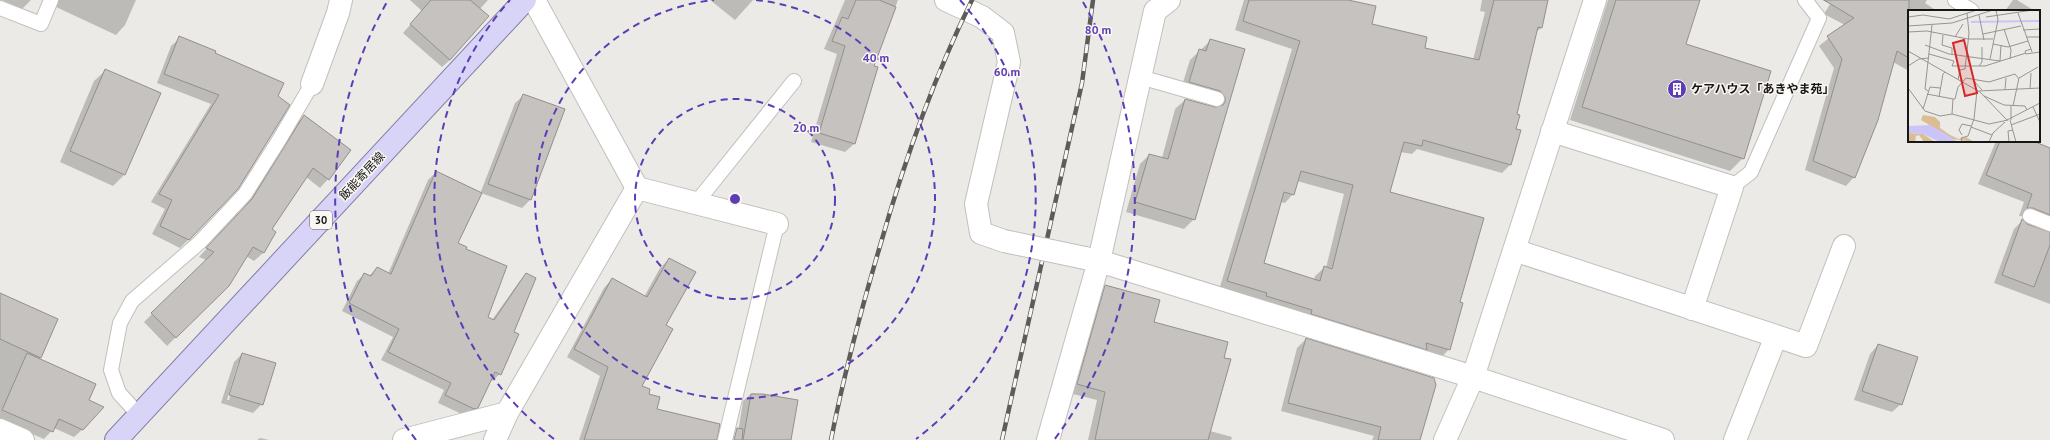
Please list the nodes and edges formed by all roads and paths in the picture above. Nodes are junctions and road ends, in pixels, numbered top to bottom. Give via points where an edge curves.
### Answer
1 (51, 0) edge
2 (340, 0) edge
3 (526, 0) edge
4 (534, 0) edge
5 (946, 0) edge
6 (1169, 0) edge
7 (1595, 0) edge
8 (1805, 0) edge
9 (1955, 0) edge
10 (0, 8) edge
11 (1970, 10) edge
12 (1140, 77) junction
13 (794, 81) dead end
14 (312, 84) joint
15 (1217, 99) dead end
16 (1552, 131) junction
17 (1732, 187) junction
18 (637, 188) junction
19 (696, 203) junction
20 (2030, 216) dead end
21 (777, 224) joint
22 (2050, 224) edge
23 (1844, 246) dead end
24 (1514, 250) junction
25 (1092, 260) junction
26 (1692, 309) junction
27 (1776, 336) junction
28 (1473, 377) junction
29 (507, 413) junction
30 (139, 415) junction
31 (0, 430) edge
32 (23, 440) edge
33 (116, 440) edge
34 (404, 440) edge
35 (495, 440) edge
36 (725, 440) edge
37 (1048, 440) edge
38 (1445, 440) edge
39 (1663, 440) edge
40 (1735, 440) edge

1 - 10 lane via 41,24
2 - 14 street via 338,13
3 - 30 main road, 飯能寄居線 / 30
4 - 18 street
5 - 25 street, bridge via 982,17 1003,33 1009,62 976,204 981,234
6 - 12 street via 1155,11
7 - 16 street
8 - 17 lane via 1819,18 1751,172
9 - 11 lane
12 - 15 lane
12 - 25 street
13 - 19 lane
14 - 30 lane via 245,194 200,242 132,302 120,323 112,370 119,393
16 - 17 street
16 - 24 street
17 - 26 street
18 - 19 street
18 - 29 street
19 - 21 street
20 - 22 lane
21 - 36 lane
23 - 27 street via 1806,346
24 - 26 street
24 - 28 street
25 - 28 street
25 - 37 street
26 - 27 street
27 - 40 street
28 - 38 street
28 - 39 street
29 - 34 street
29 - 35 street
30 - 33 main road, 飯能寄居線 / 30
31 - 32 street

